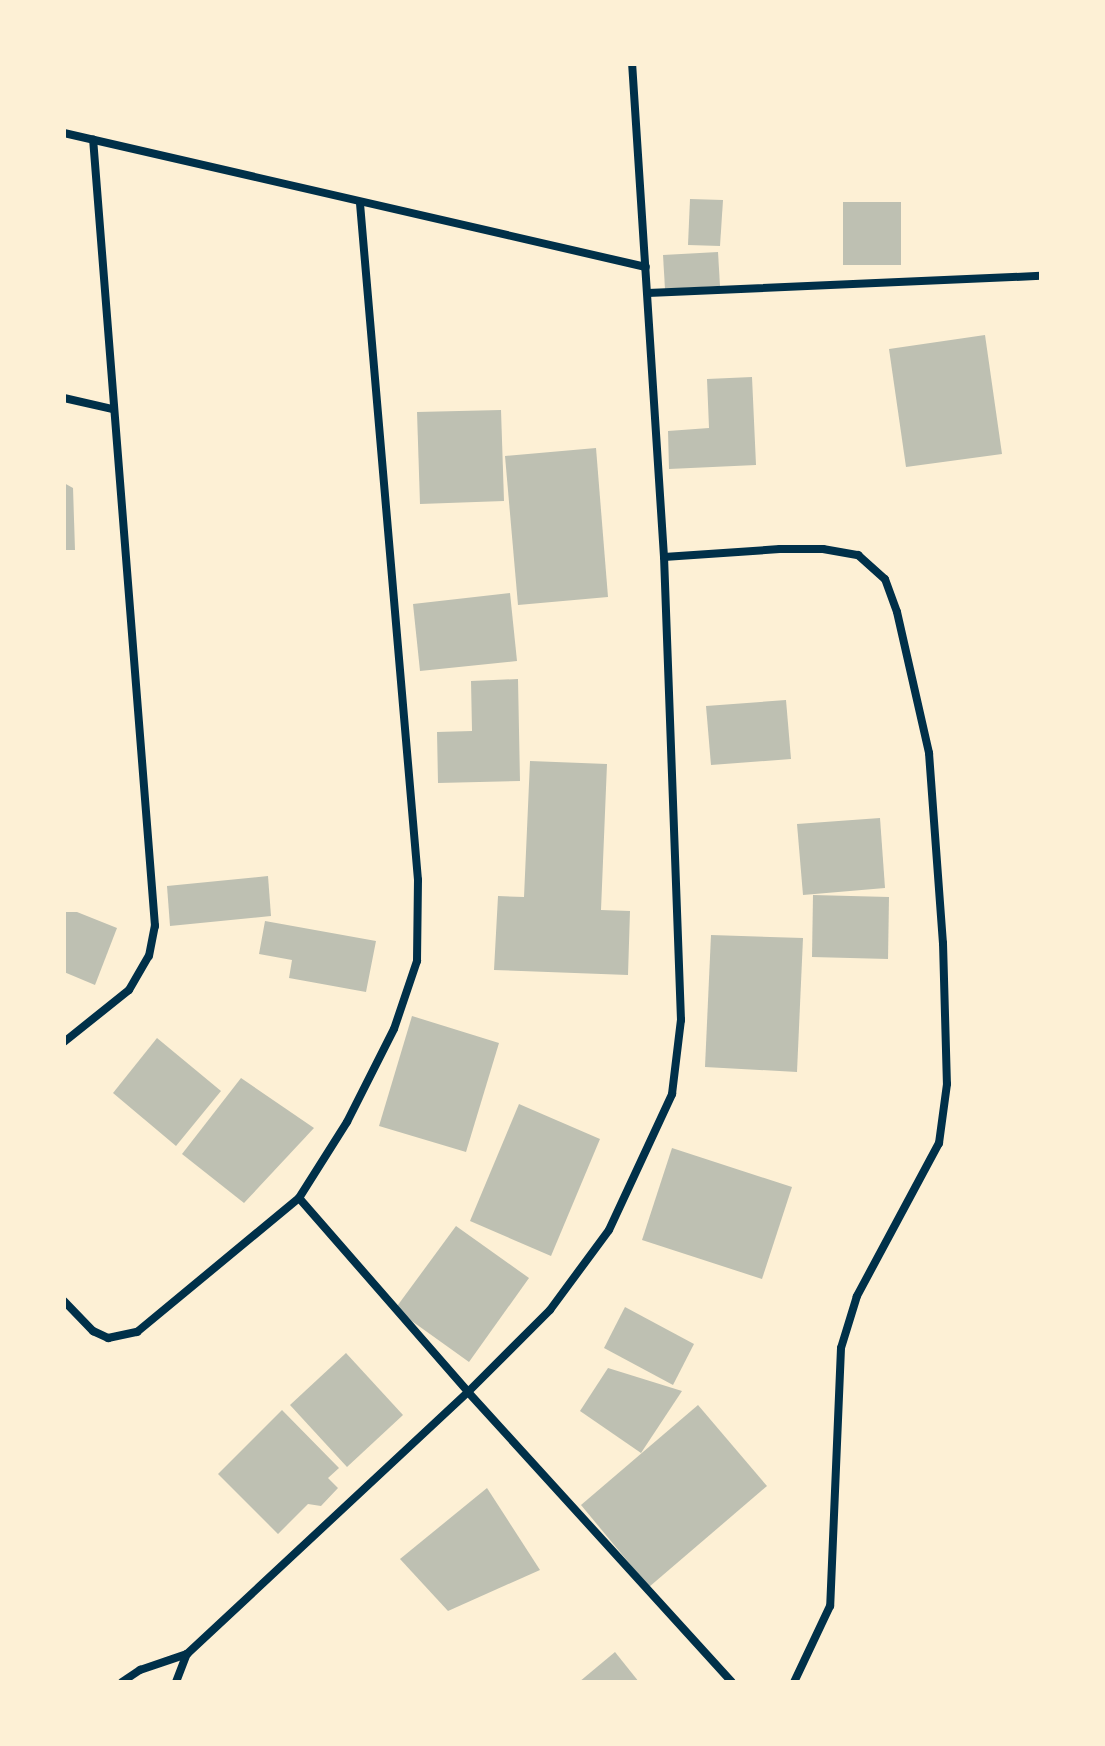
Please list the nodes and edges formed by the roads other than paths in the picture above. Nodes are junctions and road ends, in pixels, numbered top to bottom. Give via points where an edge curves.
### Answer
1 (632, 64) edge
2 (64, 133) edge
3 (93, 139) junction
4 (360, 204) junction
5 (646, 267) junction
6 (1041, 276) edge
7 (648, 293) junction
8 (64, 398) edge
9 (112, 409) junction
10 (664, 557) junction
11 (64, 1042) edge
12 (299, 1198) junction
13 (64, 1301) edge
14 (468, 1392) junction
15 (187, 1654) junction
16 (122, 1682) edge
17 (176, 1682) edge
18 (732, 1682) edge
19 (794, 1682) edge

1 - 5 street
2 - 3 street
3 - 4 street
3 - 9 street
4 - 5 street
4 - 12 street via 418,880 417,961 394,1029 347,1122
5 - 7 street
6 - 7 street
7 - 10 street
8 - 9 street
9 - 11 street via 155,926 149,956 129,990
10 - 14 street via 681,1020 672,1094 609,1230 550,1310
10 - 19 street via 780,549 858,555 885,579 897,612 929,753 947,1084 939,1143 857,1296 841,1348 830,1606
12 - 13 street via 137,1332 108,1338 82,1322
12 - 14 street
14 - 15 street
14 - 18 street
15 - 16 street
15 - 17 street

